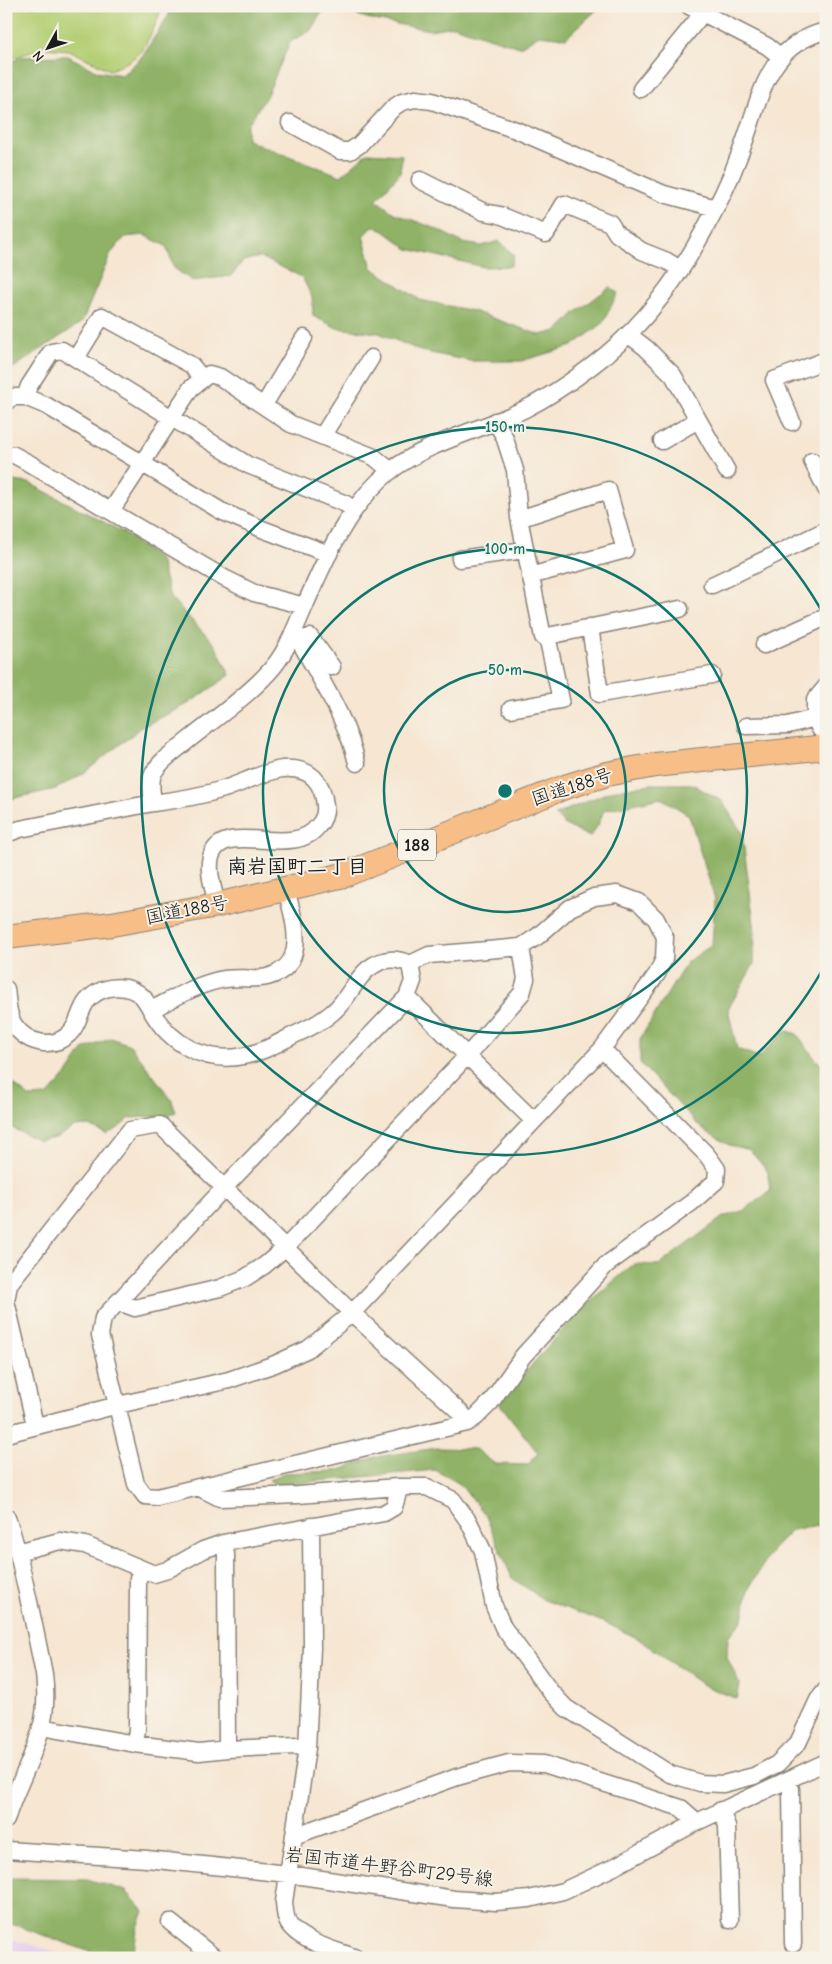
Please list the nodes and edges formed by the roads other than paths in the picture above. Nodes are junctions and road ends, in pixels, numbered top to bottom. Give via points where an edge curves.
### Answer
1 (696, 10) edge
2 (826, 31) edge
3 (781, 57) junction
4 (641, 89) dead end
5 (290, 123) dead end
6 (420, 180) dead end
7 (716, 208) junction
8 (680, 269) junction
9 (629, 335) junction
10 (304, 338) dead end
11 (76, 358) junction
12 (371, 358) dead end
13 (826, 360) edge
14 (202, 378) junction
15 (26, 397) junction
16 (6, 402) edge
17 (264, 405) junction
18 (170, 417) junction
19 (698, 420) junction
20 (495, 421) junction
21 (792, 422) dead end
22 (324, 437) junction
23 (662, 441) dead end
24 (6, 454) edge
25 (812, 461) dead end
26 (142, 462) junction
27 (391, 471) junction
28 (727, 471) dead end
29 (826, 489) edge
30 (353, 510) junction
31 (111, 511) junction
32 (519, 518) junction
33 (826, 530) edge
34 (524, 550) junction
35 (329, 554) junction
36 (460, 559) dead end
37 (530, 576) junction
38 (712, 585) dead end
39 (305, 606) junction
40 (680, 609) dead end
41 (826, 617) edge
42 (590, 627) junction
43 (547, 636) junction
44 (296, 638) junction
45 (764, 645) dead end
46 (332, 667) dead end
47 (712, 675) dead end
48 (826, 687) edge
49 (511, 709) dead end
50 (746, 726) dead end
51 (820, 731) edge
52 (357, 763) dead end
53 (153, 804) junction
54 (6, 834) edge
55 (286, 890) junction
56 (217, 905) junction
57 (6, 937) edge
58 (521, 946) junction
59 (410, 964) junction
60 (6, 989) edge
61 (407, 997) junction
62 (151, 1010) junction
63 (602, 1050) junction
64 (467, 1056) junction
65 (534, 1121) junction
66 (223, 1188) junction
67 (285, 1248) junction
68 (119, 1302) junction
69 (352, 1313) junction
70 (118, 1405) junction
71 (467, 1423) junction
72 (35, 1425) junction
73 (6, 1434) edge
74 (198, 1487) junction
75 (397, 1487) junction
76 (6, 1516) edge
77 (311, 1526) junction
78 (224, 1543) junction
79 (17, 1552) junction
80 (141, 1570) junction
81 (826, 1690) edge
82 (41, 1727) junction
83 (135, 1744) junction
84 (307, 1748) junction
85 (227, 1749) junction
86 (825, 1764) edge
87 (787, 1780) junction
88 (9, 1800) edge
89 (721, 1810) junction
90 (6, 1820) edge
91 (697, 1822) junction
92 (294, 1836) junction
93 (6, 1850) edge
94 (288, 1874) junction
95 (730, 1920) dead end
96 (170, 1922) dead end
97 (793, 1944) dead end
98 (216, 1958) edge
99 (356, 1958) edge

1 - 3 street via 767,46
1 - 4 street
2 - 3 street via 796,44
3 - 7 street via 767,76 739,157
5 - 7 street via 340,151 350,151 402,102 432,100 516,130 664,194
6 - 8 street via 484,212 500,215 546,234 564,204 610,223 617,234 642,251
7 - 8 street
8 - 9 street via 662,298
9 - 19 street via 673,376
9 - 20 street via 560,388 525,409
10 - 17 street
11 - 14 street via 102,316 191,365
11 - 15 street via 62,350 51,352 29,386
11 - 18 street
12 - 22 street
13 - 21 street via 774,380
14 - 17 street via 210,374 220,377
14 - 18 street
15 - 16 street via 12,396
15 - 26 street
17 - 22 street via 291,424
18 - 26 street
18 - 30 street via 248,465 346,504
19 - 23 street
19 - 28 street
20 - 27 street via 438,444
20 - 32 street via 504,436 515,470
22 - 27 street via 374,457
24 - 31 street via 27,462
25 - 29 street
26 - 31 street
26 - 35 street via 221,511
27 - 30 street
30 - 35 street
31 - 39 street via 254,593
32 - 34 street
32 - 37 street via 608,490 624,550
33 - 38 street
34 - 36 street
34 - 37 street
35 - 39 street
37 - 43 street via 543,637
39 - 44 street
40 - 42 street
41 - 45 street
42 - 43 street
42 - 47 street via 600,694
43 - 49 street via 560,700
44 - 46 street via 310,637
44 - 52 street via 345,727
44 - 53 street via 268,674 167,758 155,772 151,784
48 - 51 street via 815,700
50 - 51 street via 788,725
51 - 55 highway, 国道188号 / 188 via 607,774 556,790 344,876
53 - 54 street
53 - 56 street via 222,790 281,769 298,769 314,778 324,793 322,822 315,831 291,841 234,839 222,842 213,851 210,861
55 - 56 highway, 国道188号 / 188
55 - 62 street via 295,924 296,946 290,962 279,973 203,985
56 - 57 highway, 国道188号 / 188 via 112,924
58 - 59 street via 429,955
58 - 63 street via 538,936 570,908 594,897 617,894 639,902 656,919 665,937 664,959 657,974
58 - 64 street via 526,979 522,993
59 - 61 street via 413,981
59 - 62 street via 398,958 382,961 368,969 334,1011 317,1023 263,1051 242,1057 200,1054 172,1036
60 - 62 street via 14,1025 25,1037 39,1043 54,1042 67,1036 76,1027 87,1001 102,989 116,986 132,990
61 - 64 street
61 - 66 street
63 - 65 street
63 - 71 street via 708,1155 717,1170 716,1181 606,1265 523,1356 491,1402
64 - 65 street
64 - 67 street
65 - 69 street
66 - 67 street
66 - 68 street
66 - 72 street via 160,1125 130,1130 9,1284 6,1301
67 - 68 street via 245,1278 220,1288 135,1308
67 - 69 street
68 - 70 street via 103,1318 100,1334
69 - 70 street via 308,1349 276,1364 229,1380
69 - 71 street via 463,1415
70 - 72 street
70 - 74 street via 136,1484 145,1496 157,1497
71 - 74 street
72 - 73 street
74 - 75 street via 220,1498
75 - 77 street via 394,1507 384,1513
75 - 81 street via 427,1487 453,1500 483,1552 494,1606 503,1627 550,1691 566,1708 670,1774 700,1783 723,1784 754,1776 776,1764 798,1743
76 - 79 street
77 - 78 street
77 - 84 street via 312,1648
78 - 80 street via 203,1550 167,1570 154,1574
78 - 85 street
79 - 80 street via 60,1542 85,1545
79 - 82 street via 44,1676 45,1705
80 - 83 street via 138,1578
82 - 83 street
82 - 88 street via 20,1786
83 - 85 street via 199,1752
84 - 85 street
84 - 92 street
86 - 87 street, 岩国市道牛野谷町29号線
87 - 89 street, 岩国市道牛野谷町29号線
87 - 97 street via 791,1789
88 - 90 street
89 - 91 street, 岩国市道牛野谷町29号線
89 - 95 street via 727,1826
91 - 92 street via 681,1808 544,1764 510,1763 457,1777
91 - 94 street, 岩国市道牛野谷町29号線 via 563,1891 529,1899 496,1902 454,1899
92 - 94 street
93 - 94 street, 岩国市道牛野谷町29号線 via 147,1859
94 - 99 street via 284,1902 285,1916 291,1928
96 - 98 street

